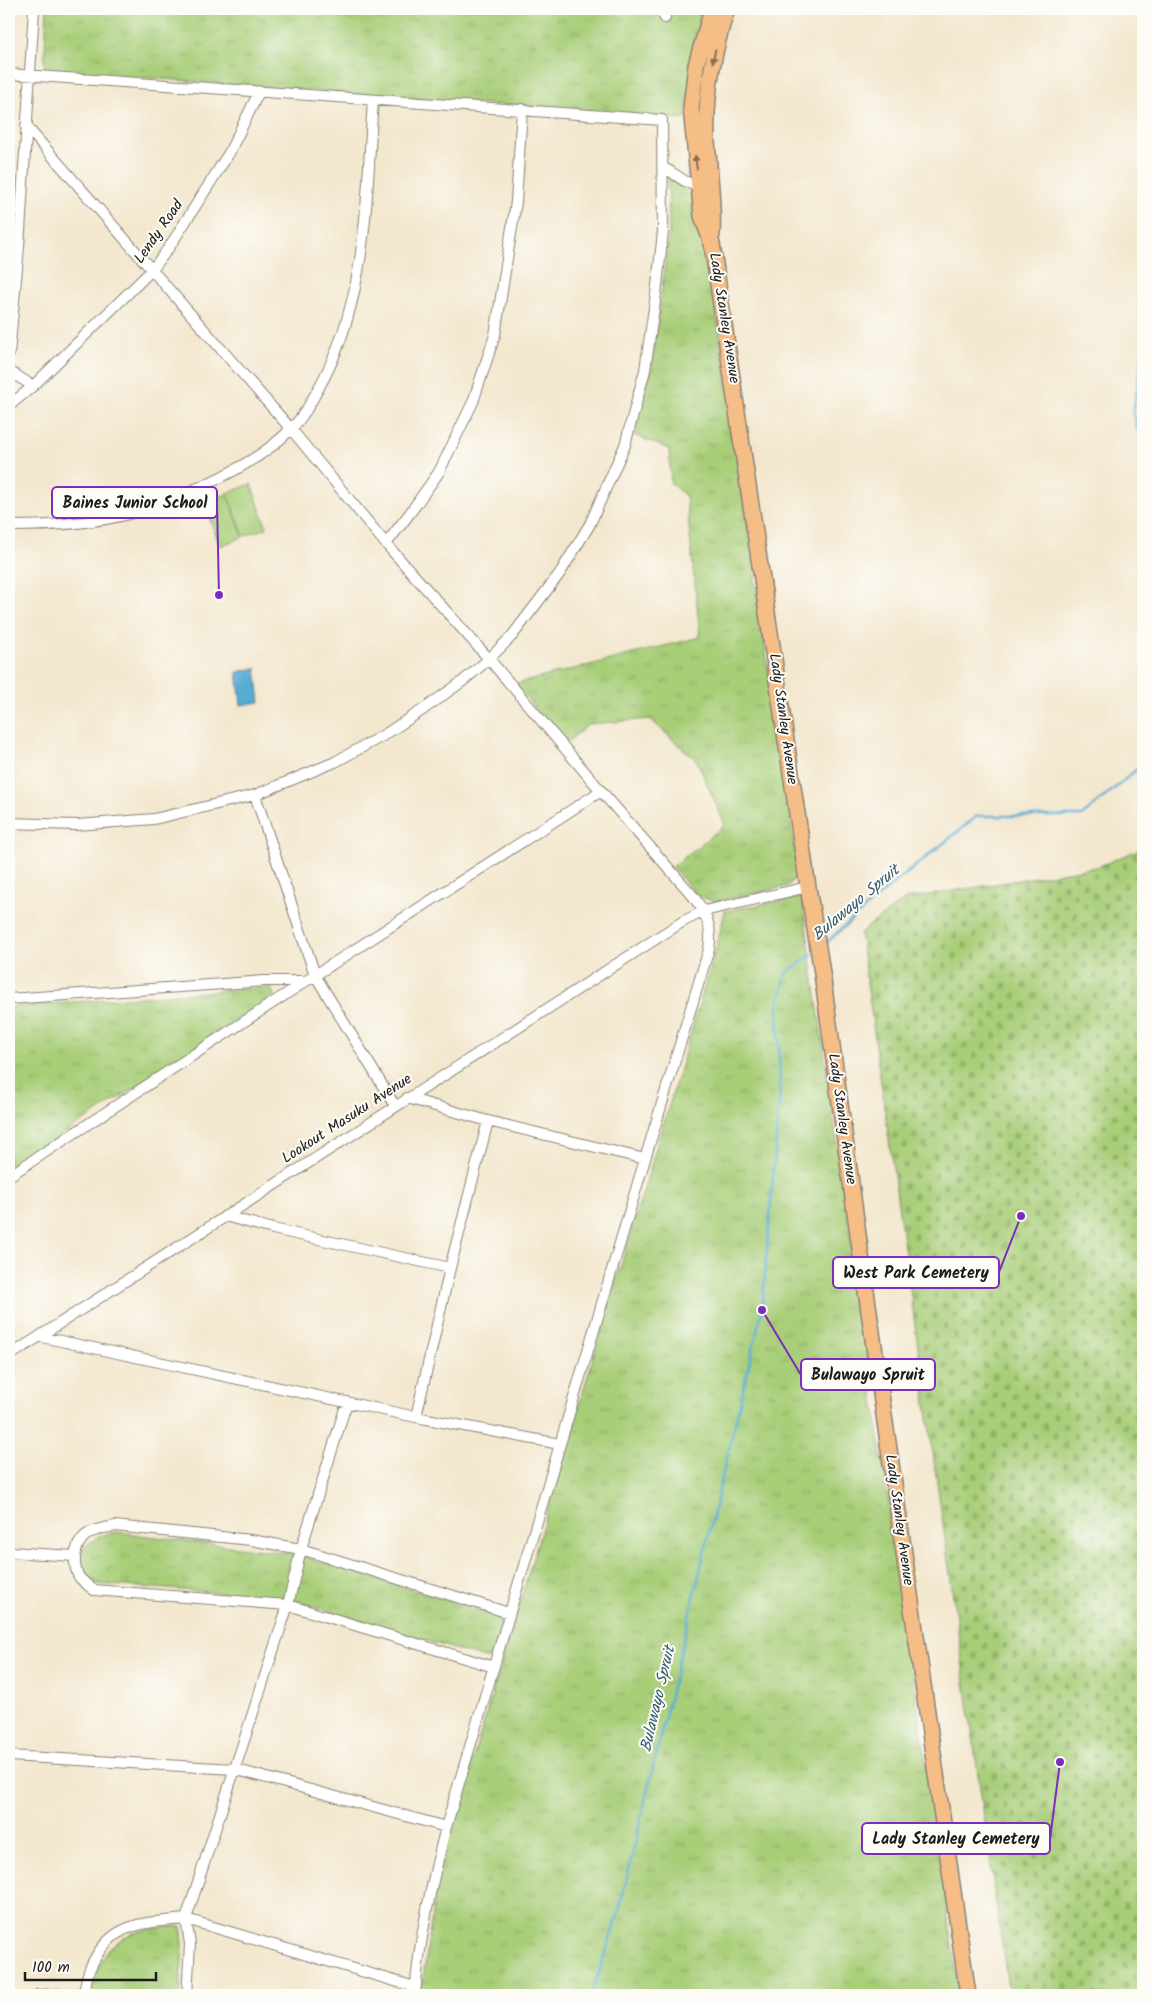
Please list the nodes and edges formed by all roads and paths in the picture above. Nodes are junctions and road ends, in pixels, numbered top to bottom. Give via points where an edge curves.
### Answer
1 (34, 9) edge
2 (712, 9) edge
3 (727, 9) edge
4 (9, 74) edge
5 (29, 75) junction
6 (259, 92) junction
7 (373, 100) junction
8 (522, 109) junction
9 (26, 126) junction
10 (662, 167) junction
11 (705, 184) junction
12 (14, 246) edge
13 (152, 270) junction
14 (9, 354) edge
15 (9, 371) edge
16 (33, 386) junction
17 (9, 406) edge
18 (291, 429) junction
19 (9, 526) edge
20 (386, 544) junction
21 (489, 659) junction
22 (601, 792) junction
23 (254, 795) junction
24 (9, 823) edge
25 (808, 888) junction
26 (704, 911) junction
27 (315, 975) junction
28 (306, 980) junction
29 (9, 998) edge
30 (408, 1098) junction
31 (395, 1106) junction
32 (488, 1121) junction
33 (645, 1159) junction
34 (9, 1176) edge
35 (225, 1216) junction
36 (450, 1268) junction
37 (42, 1337) junction
38 (9, 1356) edge
39 (347, 1402) junction
40 (416, 1417) junction
41 (560, 1444) junction
42 (302, 1549) junction
43 (9, 1552) edge
44 (74, 1556) junction
45 (288, 1604) junction
46 (509, 1613) junction
47 (494, 1667) junction
48 (9, 1756) edge
49 (234, 1770) junction
50 (446, 1827) junction
51 (186, 1920) junction
52 (415, 1991) edge
53 (85, 1994) edge
54 (37, 1995) edge
55 (187, 1995) edge
56 (968, 1995) edge

1 - 5 street
11 -> 2 highway, Lady Stanley Avenue via 691,108 696,66
3 -> 11 highway, Lady Stanley Avenue via 710,78
4 - 5 street
5 - 6 street
5 - 9 street
6 - 7 street
6 - 13 street, Lendy Road via 229,153
7 - 8 street
7 - 18 street via 364,241 349,314 323,382
8 - 10 street via 662,120
8 - 20 street via 516,202 496,334 473,402 439,472
9 - 12 street
9 - 13 street
10 - 11 street via 689,184
10 - 21 street via 663,232 656,294 645,370 625,445 590,524 560,573 512,636
11 - 25 highway, Lady Stanley Avenue via 702,216 712,244
12 - 14 street
13 - 16 street, Lendy Road
13 - 18 street
15 - 16 street
16 - 17 street, Lendy Road
18 - 19 street via 247,463 171,500 136,512 50,525
18 - 20 street
20 - 21 street
21 - 22 street
21 - 23 street via 384,735 334,762
22 - 26 street
22 - 27 street
23 - 24 street via 154,818 77,825
23 - 27 street
25 - 26 street, Lookout Masuku Avenue
25 - 56 highway, Lady Stanley Avenue via 822,966
26 - 30 street, Lookout Masuku Avenue
26 - 33 street via 710,925 709,949
27 - 28 street
27 - 31 street
28 - 29 street via 264,980
28 - 34 street
30 - 31 street, Lookout Masuku Avenue
30 - 32 street
31 - 35 street, Lookout Masuku Avenue
32 - 33 street
32 - 36 street
33 - 41 street
35 - 36 street
35 - 37 street, Lookout Masuku Avenue
36 - 40 street
37 - 38 street, Lookout Masuku Avenue
37 - 39 street
39 - 40 street
39 - 42 street
40 - 41 street
41 - 46 street
42 - 44 street via 251,1540 115,1526 85,1535
42 - 45 street
42 - 46 street
43 - 44 street
44 - 45 street via 79,1576 94,1590
45 - 47 street
45 - 49 street
46 - 47 street
47 - 50 street
48 - 49 street
49 - 50 street
49 - 51 street
50 - 52 street via 431,1885
51 - 52 street
51 - 53 street via 148,1922 121,1930 102,1946 90,1968
51 - 55 street via 190,1944
53 - 54 street

